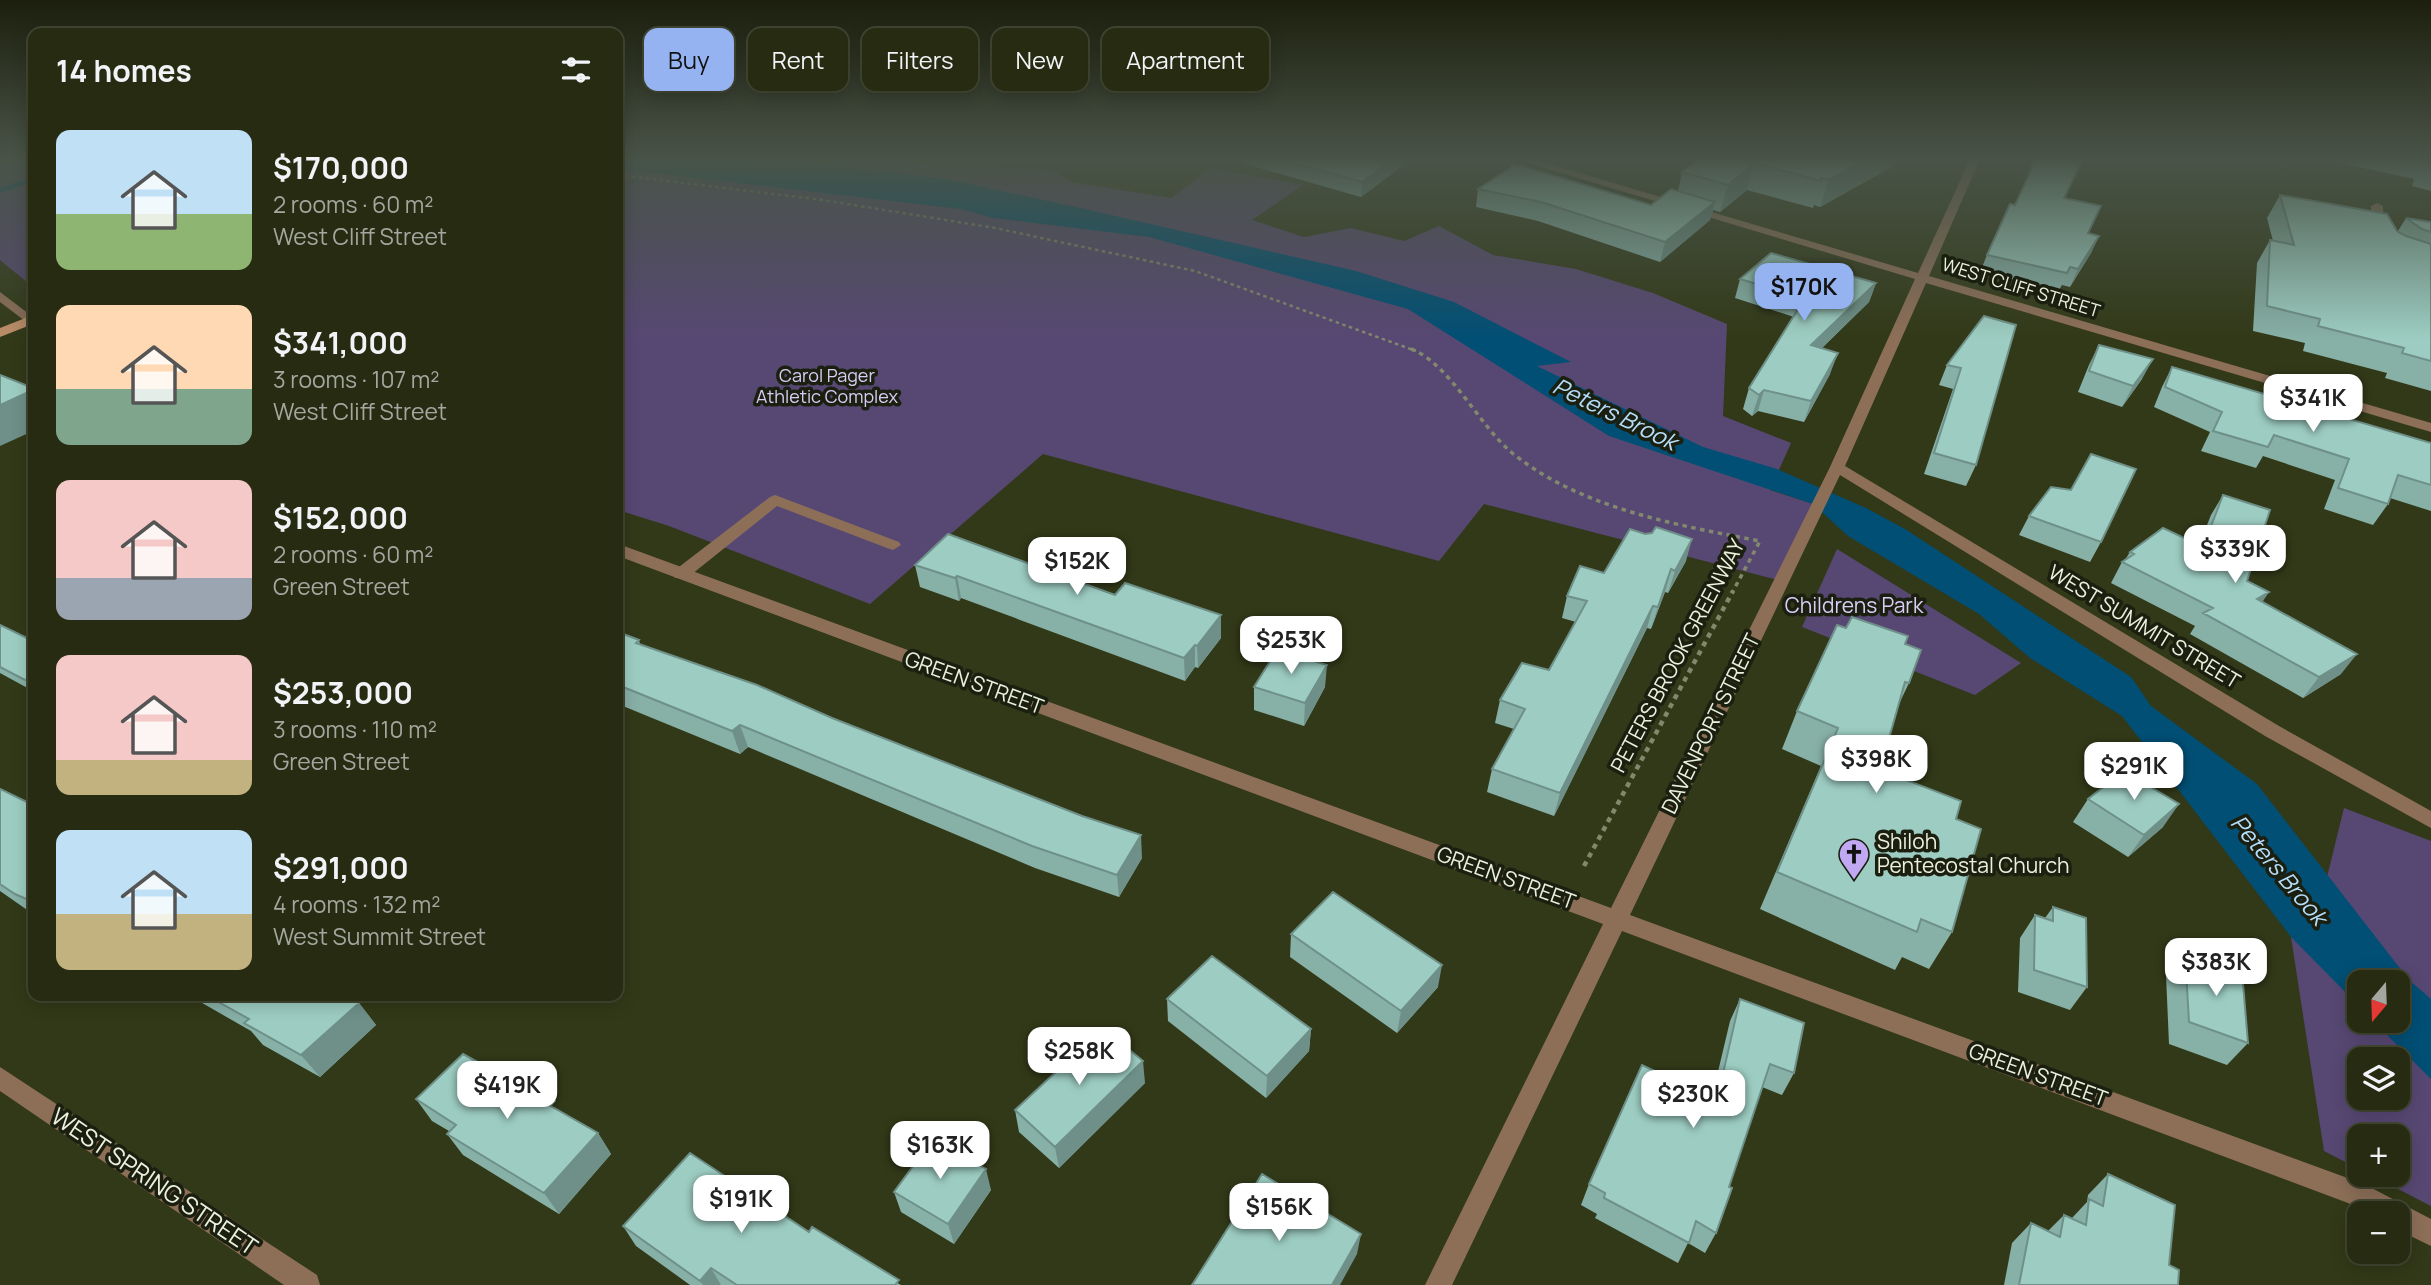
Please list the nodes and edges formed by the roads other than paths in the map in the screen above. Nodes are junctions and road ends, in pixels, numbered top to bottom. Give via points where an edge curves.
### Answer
1 (1725, 219) edge
2 (1949, 219) edge
3 (2377, 219) edge
4 (2384, 249) edge
5 (1923, 277) junction
6 (0, 296) edge
7 (28, 318) edge
8 (28, 322) edge
9 (0, 333) edge
10 (2431, 428) edge
11 (1833, 475) junction
12 (893, 545) dead end
13 (623, 552) edge
14 (681, 574) junction
15 (2431, 820) edge
16 (1617, 919) junction
17 (0, 1078) edge
18 (2370, 1201) edge
19 (2410, 1222) edge
20 (2431, 1233) edge
21 (307, 1285) edge
22 (1438, 1285) edge

1 - 5 street, WEST CLIFF STREET
2 - 5 street, DAVENPORT STREET
3 - 4 street via 2378,240
5 - 10 street, WEST CLIFF STREET
5 - 11 street, DAVENPORT STREET
6 - 7 street
8 - 9 street
11 - 15 street, WEST SUMMIT STREET
11 - 16 street, DAVENPORT STREET
12 - 14 street via 775,500
13 - 14 street, GREEN STREET
14 - 16 street, GREEN STREET
16 - 18 street, GREEN STREET
16 - 22 street, DAVENPORT STREET
17 - 21 street, WEST SPRING STREET
19 - 20 street

